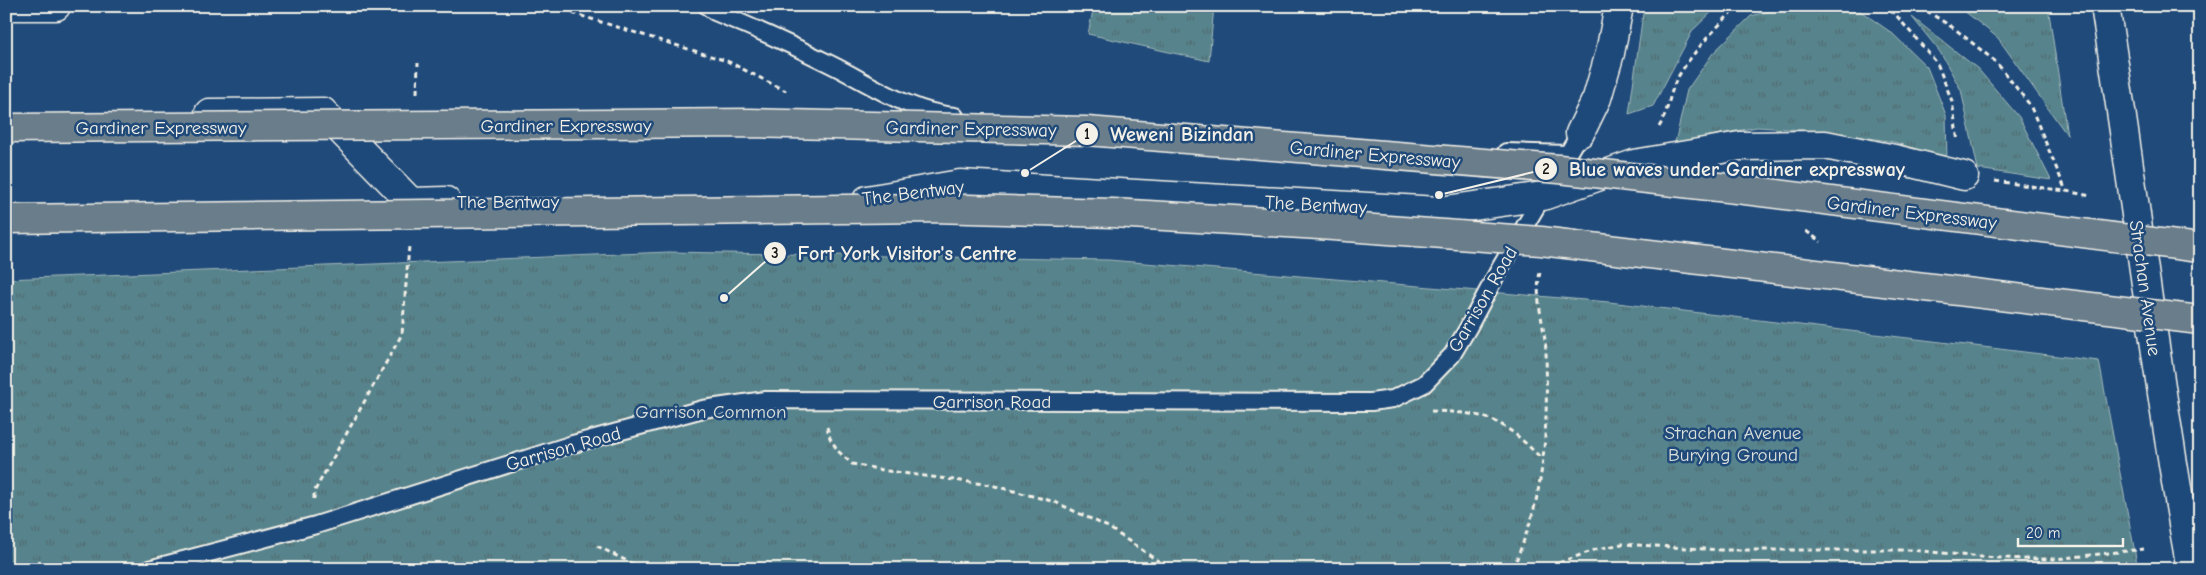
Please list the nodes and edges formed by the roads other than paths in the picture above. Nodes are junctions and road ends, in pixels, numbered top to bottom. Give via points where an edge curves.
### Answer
1 (6, 6) edge
2 (56, 6) edge
3 (707, 6) edge
4 (1619, 6) edge
5 (2105, 6) edge
6 (6, 116) edge
7 (6, 128) edge
8 (1574, 144) junction
9 (1964, 176) road end
10 (1543, 196) junction
11 (6, 219) edge
12 (2200, 248) edge
13 (2200, 320) edge
14 (149, 569) edge
15 (2191, 569) edge

1 - 2 street
3 - 8 lane via 937,115
4 - 8 street, Garrison Road via 1597,98
5 - 15 street, Strachan Avenue via 2174,476
6 - 10 street, The Bentway via 323,112 411,202 874,200 960,184 1440,211
7 - 12 highway, Gardiner Expressway, bridge via 750,123 1087,131 1559,169
8 - 10 lane, Garrison Road
9 - 10 street, The Bentway via 1825,145 1740,146 1634,164
10 - 14 lane, Garrison Road via 1452,355 1424,384 1393,399 1371,402 764,400 703,409 573,444 316,525
11 - 13 highway, bridge via 931,208 1113,214 1328,225 1541,241

